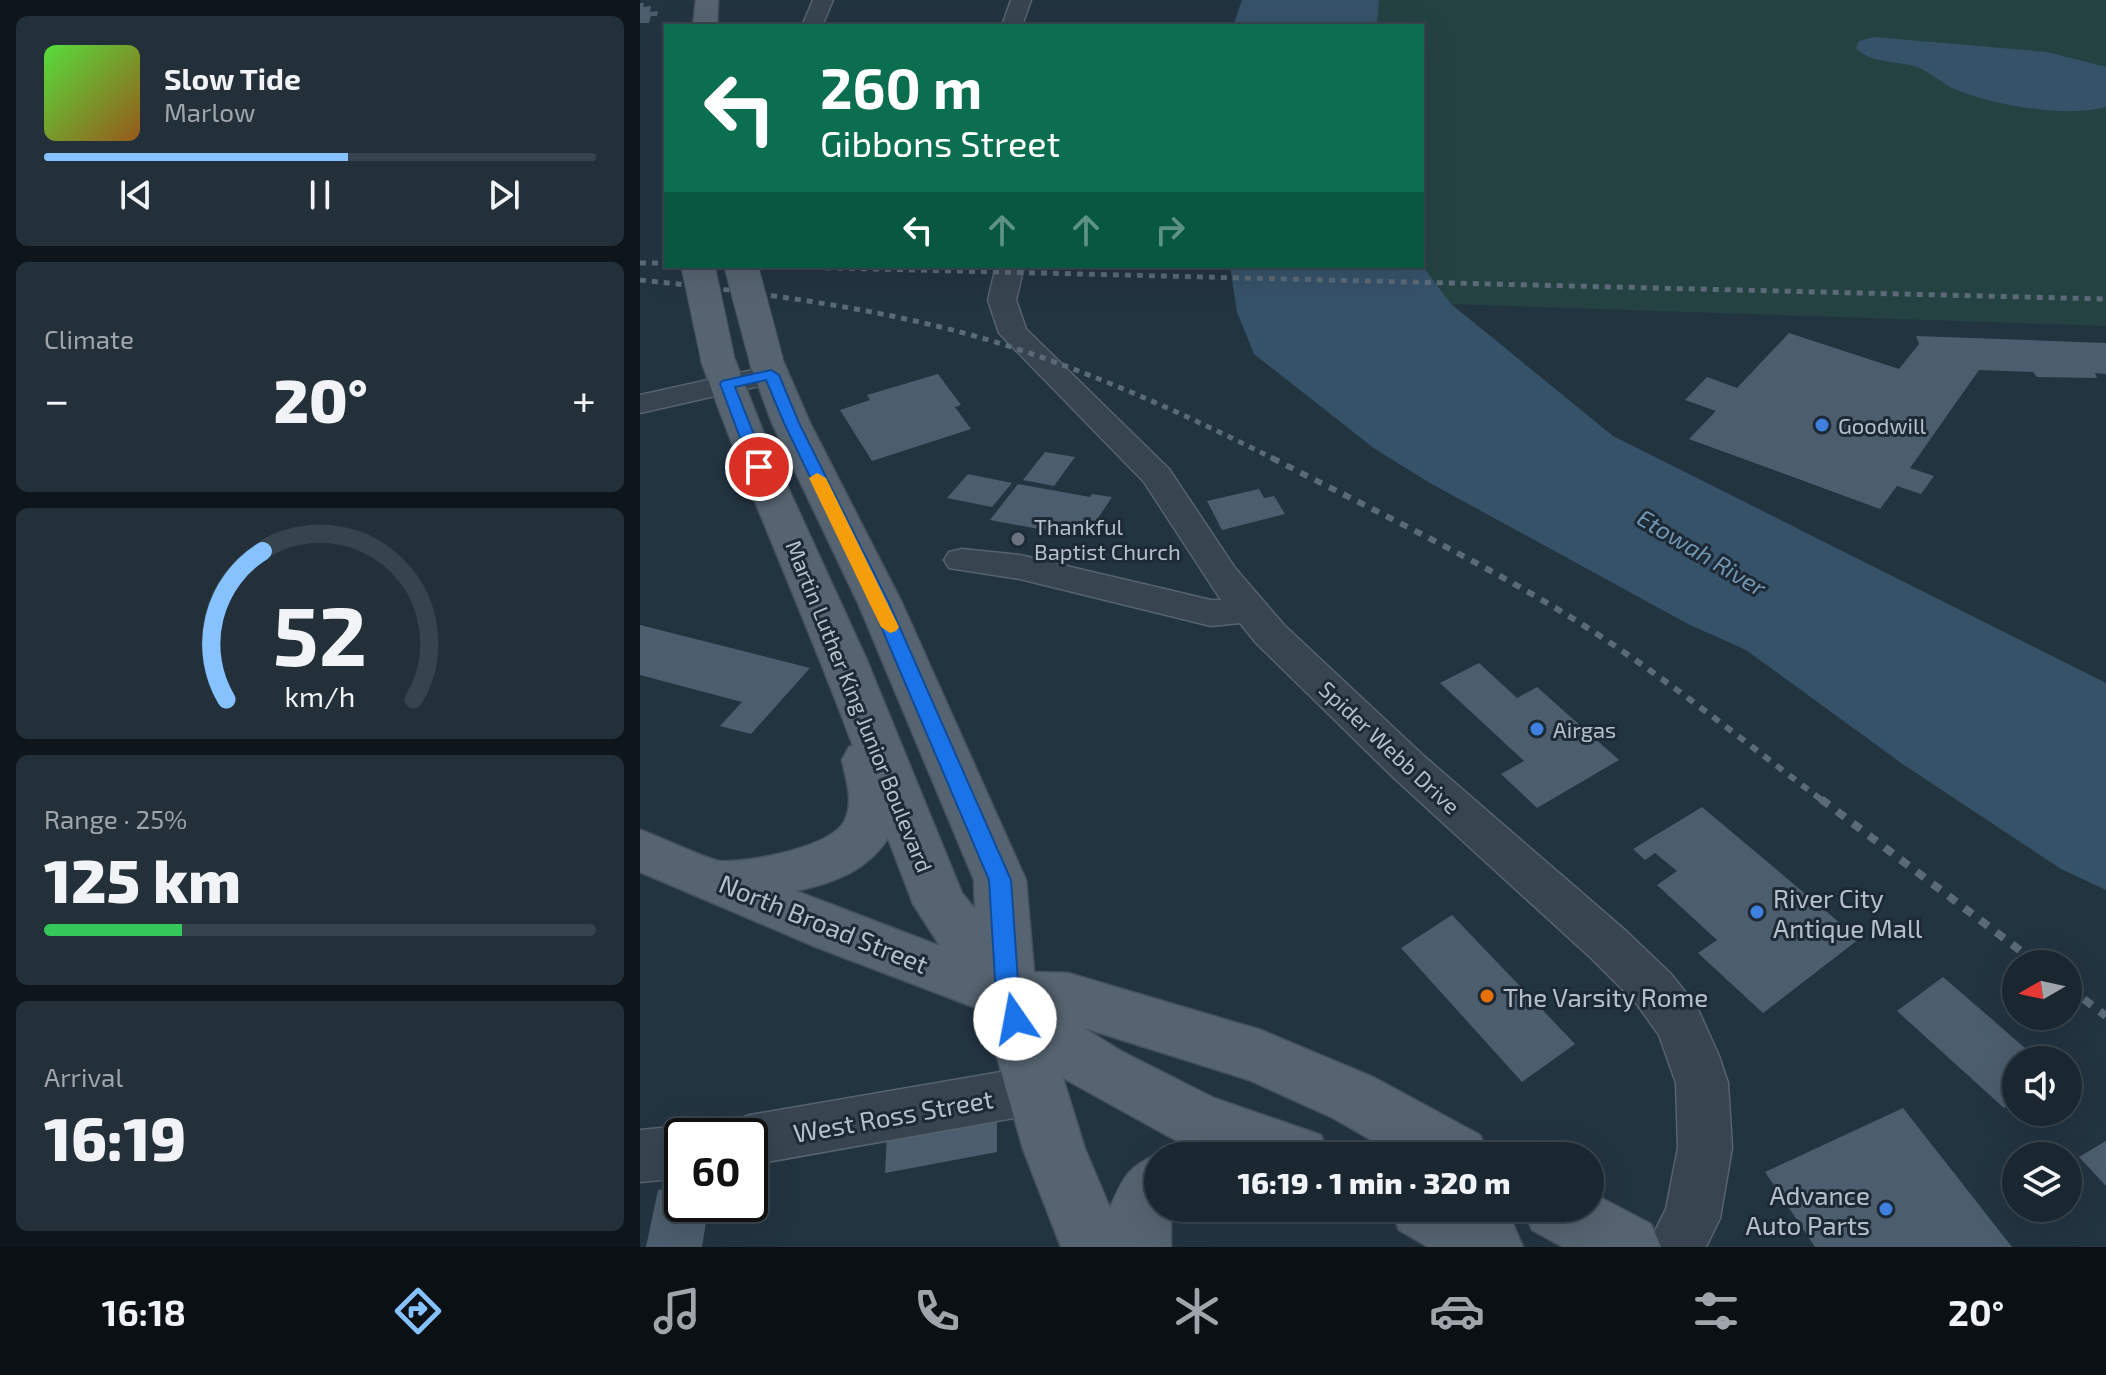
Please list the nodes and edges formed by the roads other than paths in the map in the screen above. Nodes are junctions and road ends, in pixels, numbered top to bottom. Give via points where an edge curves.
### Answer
1 (707, 0) edge
2 (823, 0) edge
3 (1021, 0) edge
4 (705, 24) edge
5 (813, 24) edge
6 (1013, 24) edge
7 (698, 268) edge
8 (741, 268) edge
9 (1009, 268) edge
10 (769, 369) junction
11 (722, 372) junction
12 (640, 404) edge
13 (962, 560) dead end
14 (810, 580) junction
15 (1252, 610) junction
16 (640, 850) edge
17 (719, 881) junction
18 (1008, 995) junction
19 (1036, 1090) junction
20 (768, 1137) edge
21 (1241, 1142) edge
22 (1433, 1142) edge
23 (664, 1154) edge
24 (640, 1156) edge
25 (1144, 1202) edge
26 (1446, 1222) edge
27 (1581, 1222) edge
28 (1094, 1247) edge
29 (1138, 1247) edge
30 (1490, 1247) edge
31 (1628, 1247) edge
32 (1675, 1247) edge

1 - 4 main road
2 - 5 street
3 - 6 street
7 - 11 main road, Martin Luther King Junior Boulevard, bridge
8 - 10 main road, bridge
9 - 15 street, Spider Webb Drive via 1000,298 1014,333 1157,476 1222,576
10 - 11 street
10 - 18 main road via 880,603 1000,880
11 - 12 street
11 - 14 main road, Martin Luther King Junior Boulevard
13 - 15 street via 1020,567 1211,613
14 - 17 main road via 828,673 869,769 876,814 858,840 824,864
14 - 18 main road, Martin Luther King Junior Boulevard via 940,904
15 - 32 street, Spider Webb Drive via 1270,634 1410,768 1609,945 1678,1021 1702,1083 1705,1148 1692,1218
16 - 17 main road, North Broad Street
17 - 18 main road, North Broad Street
18 - 19 main road
18 - 21 main road, Martin Luther King Junior Boulevard via 1064,1047 1100,1070
18 - 22 main road via 1068,998 1261,1057 1354,1098
19 - 20 street, West Ross Street
19 - 28 main road
23 - 24 street
25 - 29 main road via 1136,1230
26 - 30 main road
27 - 31 main road

